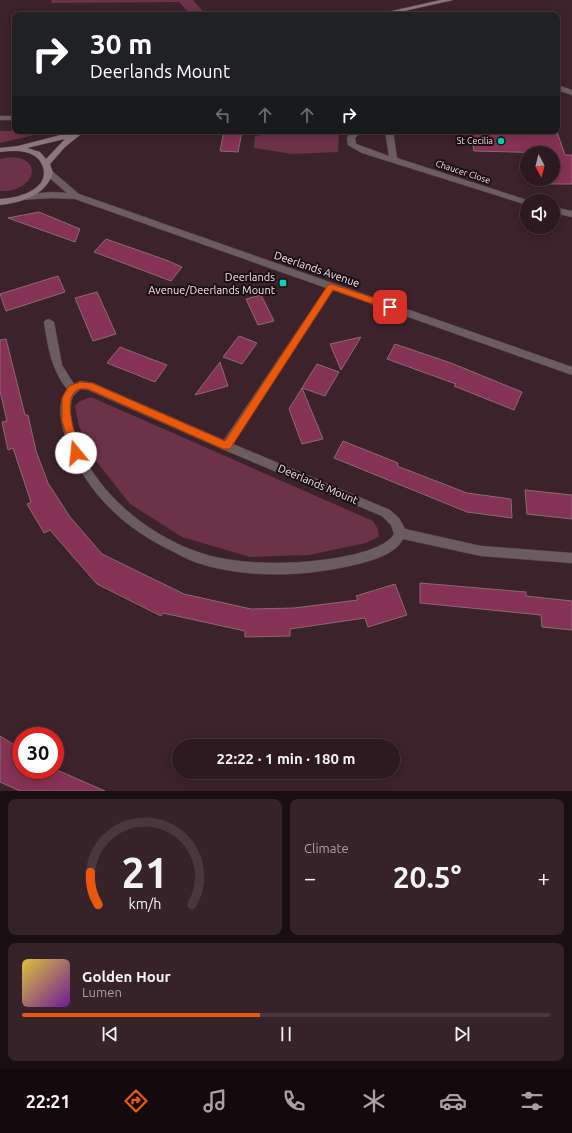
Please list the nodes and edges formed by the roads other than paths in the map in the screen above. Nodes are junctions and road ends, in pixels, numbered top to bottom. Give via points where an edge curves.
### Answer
1 (450, 0) edge
2 (392, 12) edge
3 (560, 88) edge
4 (572, 93) edge
5 (0, 118) edge
6 (12, 118) edge
7 (73, 134) edge
8 (76, 134) edge
9 (354, 134) edge
10 (389, 134) edge
11 (17, 148) junction
12 (0, 150) edge
13 (393, 159) junction
14 (47, 163) junction
15 (49, 173) junction
16 (76, 196) junction
17 (22, 198) junction
18 (520, 200) edge
19 (1, 202) edge
20 (560, 211) edge
21 (572, 214) edge
22 (331, 287) junction
23 (49, 322) dead end
24 (572, 371) edge
25 (72, 388) junction
26 (226, 446) junction
27 (400, 533) junction
28 (572, 558) edge

1 - 2 main road
3 - 4 street
5 - 6 lane
7 - 11 main road
8 - 14 main road via 62,145
9 - 13 street, Chaucer Close via 351,138 352,145
10 - 13 street
11 - 12 main road
11 - 14 main road via 36,153
13 - 18 street, Chaucer Close
14 - 15 main road
15 - 16 street, Deerlands Avenue
15 - 17 main road via 45,185
16 - 17 street, Deerlands Avenue
16 - 22 street, Deerlands Avenue
17 - 19 main road
20 - 21 street
22 - 24 street, Deerlands Avenue
22 - 26 street
23 - 25 street via 55,363 61,376
25 - 26 street, Deerlands Mount via 89,386
25 - 27 street via 66,398 66,421 76,453 96,486 124,516 159,540 198,558 259,569 312,567 354,560 389,548 398,541
26 - 27 street, Deerlands Mount via 386,513 397,521
27 - 28 street via 481,551

